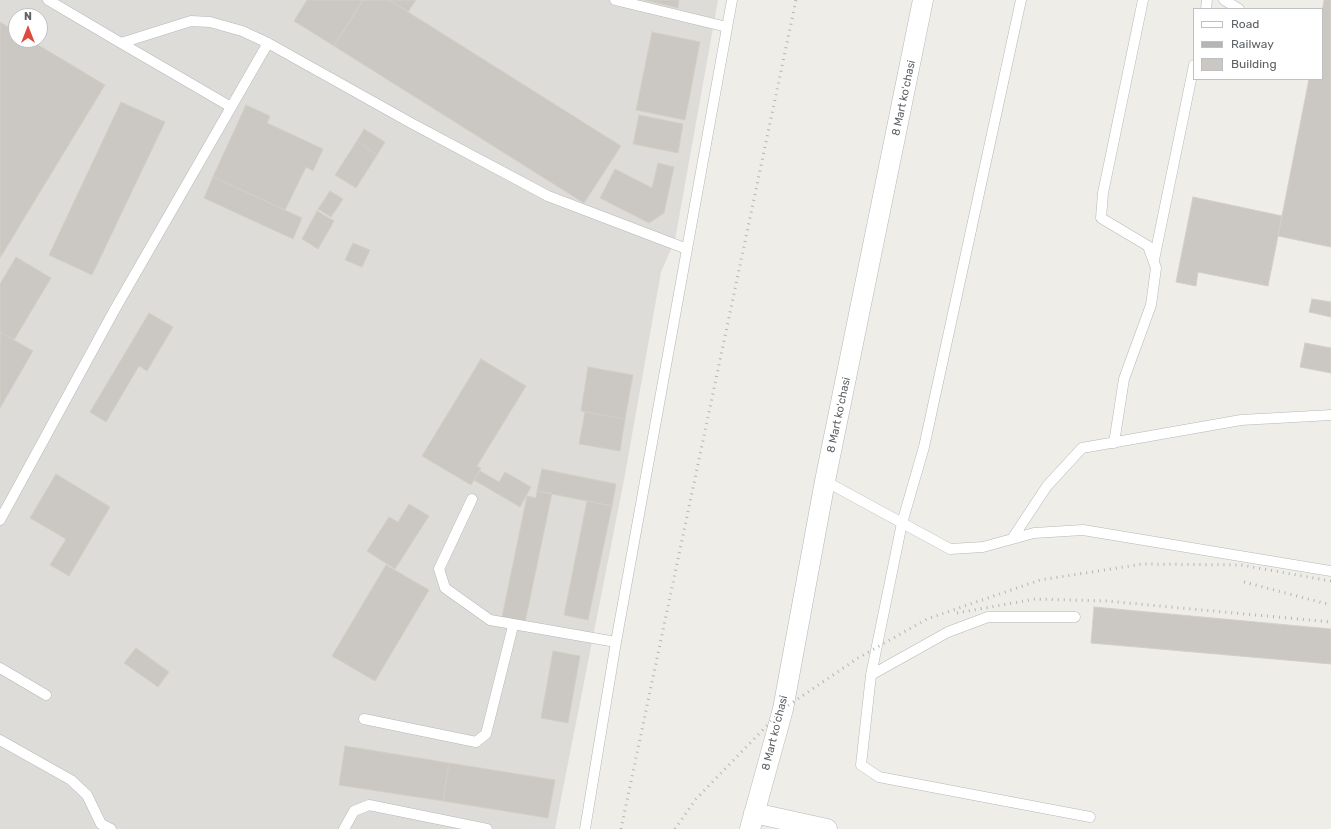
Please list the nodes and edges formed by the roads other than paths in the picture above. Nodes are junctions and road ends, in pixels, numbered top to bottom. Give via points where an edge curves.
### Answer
1 (48, 0) edge
2 (615, 0) edge
3 (732, 0) edge
4 (924, 0) edge
5 (1021, 0) edge
6 (1143, 0) edge
7 (1224, 0) edge
8 (1237, 8) edge
9 (728, 27) junction
10 (121, 43) junction
11 (268, 43) junction
12 (1193, 70) edge
13 (231, 107) junction
14 (687, 248) junction
15 (1154, 260) junction
16 (1331, 415) edge
17 (1114, 443) junction
18 (825, 481) junction
19 (472, 499) dead end
20 (0, 520) edge
21 (902, 523) junction
22 (1012, 539) junction
23 (1331, 571) edge
24 (1075, 617) dead end
25 (513, 626) junction
26 (616, 642) junction
27 (0, 668) edge
28 (871, 675) junction
29 (46, 695) dead end
30 (364, 719) dead end
31 (0, 740) edge
32 (1090, 817) dead end
33 (752, 821) edge
34 (111, 829) edge
35 (344, 829) edge
36 (487, 829) edge
37 (585, 829) edge
38 (827, 829) edge

1 - 10 lane
2 - 9 lane
3 - 9 lane
4 - 18 street, 8 Mart koʻchasi
5 - 21 lane via 924,447
6 - 15 lane via 1103,194 1101,218 1148,246
7 - 8 lane
9 - 14 lane
10 - 11 lane via 191,21 242,31
10 - 13 lane
11 - 13 lane
11 - 14 lane via 548,196
12 - 15 lane
13 - 20 lane via 115,309
14 - 26 lane
15 - 17 lane via 1156,268 1152,305 1124,380
16 - 17 lane via 1241,420
17 - 22 lane via 1082,448 1047,486
18 - 21 lane
18 - 33 street, 8 Mart koʻchasi via 782,709
19 - 25 lane via 440,569 445,588 490,620
21 - 22 lane via 950,549 983,547
21 - 28 lane
22 - 23 lane via 1034,534 1083,530
24 - 28 lane via 988,617 948,632
25 - 26 lane
25 - 30 lane via 486,734 476,742
26 - 37 lane
27 - 29 lane
28 - 32 lane via 861,765 879,777
31 - 34 lane via 71,780 87,795 102,824
33 - 38 street
35 - 36 lane via 354,811 369,805

